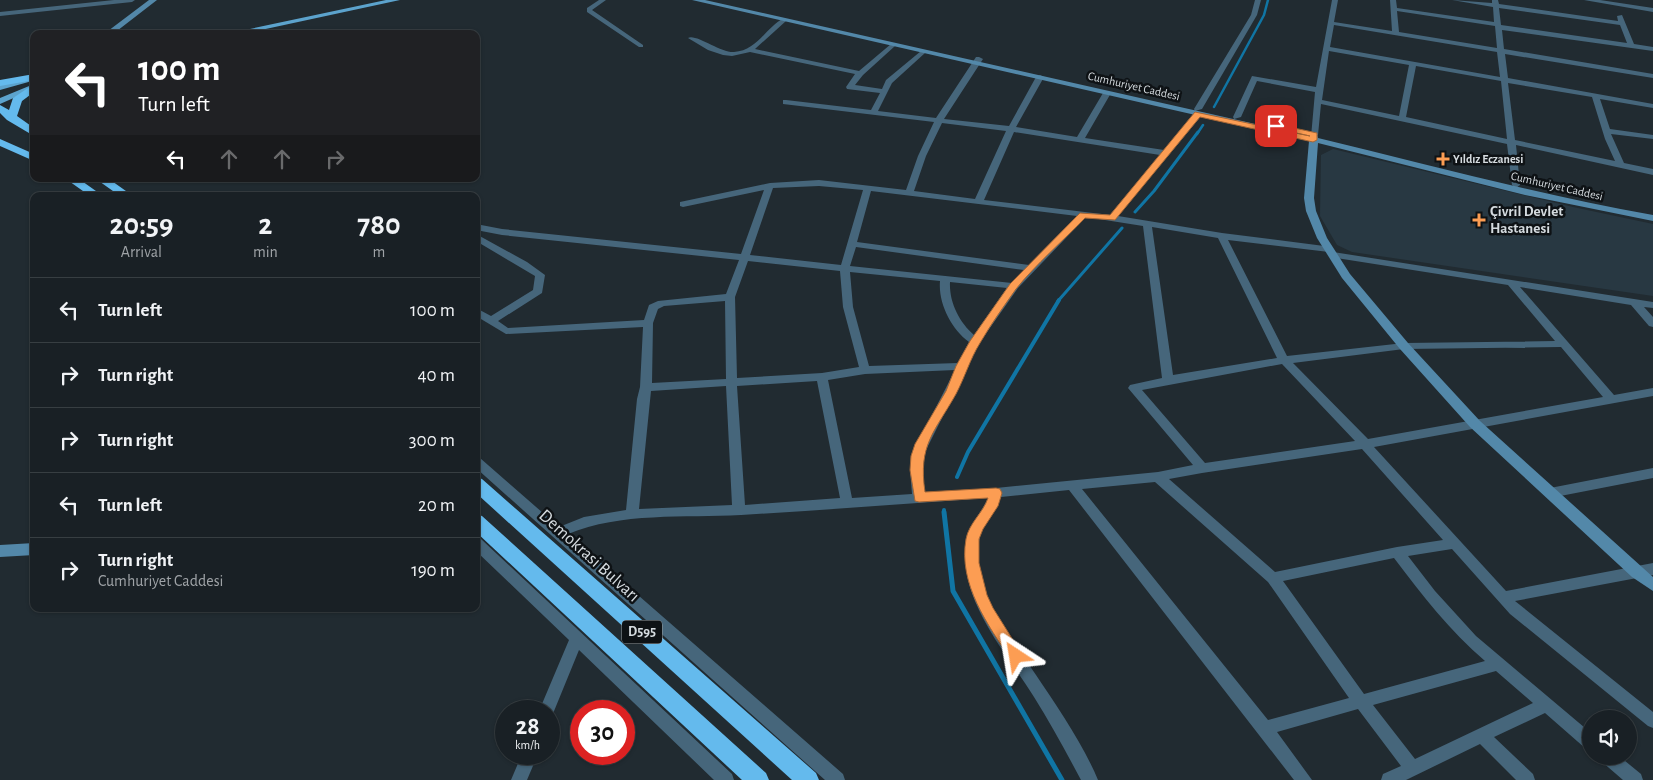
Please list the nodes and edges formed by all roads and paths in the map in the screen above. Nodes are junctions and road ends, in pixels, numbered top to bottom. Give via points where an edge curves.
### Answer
1 (132, 0) edge
2 (153, 0) edge
3 (396, 0) edge
4 (603, 0) edge
5 (696, 0) edge
6 (717, 0) edge
7 (1258, 0) edge
8 (1335, 0) edge
9 (1393, 0) edge
10 (1455, 0) edge
11 (1587, 0) edge
12 (384, 2) junction
13 (1616, 2) edge
14 (1495, 3) edge
15 (1394, 9) junction
16 (1653, 10) edge
17 (0, 14) edge
18 (784, 20) junction
19 (1621, 22) junction
20 (1331, 23) junction
21 (1498, 26) junction
22 (113, 30) edge
23 (249, 30) edge
24 (266, 30) edge
25 (1396, 32) junction
26 (691, 38) dead end
27 (893, 45) junction
28 (1631, 45) junction
29 (641, 46) dead end
30 (1326, 48) junction
31 (1653, 49) edge
32 (750, 50) junction
33 (1501, 50) junction
34 (923, 52) junction
35 (977, 62) junction
36 (1413, 62) junction
37 (860, 73) junction
38 (1653, 76) edge
39 (1040, 77) junction
40 (30, 78) edge
41 (30, 78) edge
42 (1505, 78) junction
43 (0, 83) edge
44 (0, 88) edge
45 (30, 88) edge
46 (30, 89) edge
47 (1319, 90) junction
48 (884, 91) junction
49 (1107, 92) junction
50 (1595, 95) junction
51 (1318, 100) junction
52 (0, 101) edge
53 (786, 102) dead end
54 (1653, 106) edge
55 (0, 108) edge
56 (1198, 111) junction
57 (874, 112) junction
58 (1237, 117) junction
59 (12, 118) junction
60 (1402, 119) junction
61 (939, 120) junction
62 (1011, 129) junction
63 (30, 130) edge
64 (1607, 131) junction
65 (1314, 137) junction
66 (1653, 137) edge
67 (1080, 139) junction
68 (0, 142) edge
69 (1513, 143) junction
70 (1166, 154) junction
71 (30, 156) edge
72 (1621, 166) junction
73 (1653, 172) edge
74 (77, 182) edge
75 (106, 182) edge
76 (1516, 185) junction
77 (770, 186) junction
78 (868, 188) junction
79 (92, 192) edge
80 (121, 192) edge
81 (909, 193) junction
82 (978, 202) junction
83 (683, 204) dead end
84 (1083, 215) junction
85 (1653, 217) edge
86 (1112, 218) junction
87 (1147, 224) junction
88 (480, 228) edge
89 (1222, 236) junction
90 (480, 239) edge
91 (853, 244) junction
92 (1331, 252) junction
93 (743, 256) junction
94 (845, 267) junction
95 (1030, 268) junction
96 (945, 278) junction
97 (1510, 282) junction
98 (1014, 286) junction
99 (730, 297) junction
100 (1635, 302) junction
101 (1653, 305) edge
102 (480, 314) edge
103 (491, 321) junction
104 (648, 323) junction
105 (1653, 324) edge
106 (975, 341) junction
107 (1562, 344) junction
108 (1404, 346) junction
109 (1284, 360) junction
110 (962, 366) junction
111 (865, 370) junction
112 (822, 376) junction
113 (1168, 380) junction
114 (732, 382) junction
115 (646, 387) junction
116 (1653, 392) edge
117 (1611, 399) junction
118 (1475, 424) junction
119 (1365, 444) junction
120 (480, 465) edge
121 (1202, 468) junction
122 (1653, 473) edge
123 (1158, 476) junction
124 (1072, 485) junction
125 (480, 487) edge
126 (996, 493) junction
127 (1550, 493) junction
128 (919, 497) junction
129 (847, 503) junction
130 (739, 510) junction
131 (632, 514) junction
132 (480, 525) edge
133 (558, 533) junction
134 (1456, 543) junction
135 (480, 547) edge
136 (30, 549) edge
137 (0, 551) edge
138 (1397, 552) junction
139 (1653, 569) edge
140 (1636, 573) junction
141 (1273, 578) junction
142 (1653, 585) edge
143 (1503, 597) junction
144 (577, 638) junction
145 (1496, 664) junction
146 (552, 700) edge
147 (1362, 702) junction
148 (1545, 704) junction
149 (1653, 721) edge
150 (1265, 728) junction
151 (1481, 735) junction
152 (1582, 736) edge
153 (525, 765) edge
154 (1617, 765) edge
155 (1412, 768) junction
156 (519, 780) edge
157 (726, 780) edge
158 (758, 780) edge
159 (808, 780) edge
160 (837, 780) edge
161 (1090, 780) edge
162 (1304, 780) edge
163 (1389, 780) edge
164 (1528, 780) edge
165 (1635, 780) edge

1 - 17 street
2 - 22 main road
3 - 12 main road
4 - 29 street via 589,11
5 - 18 main road, Cumhuriyet Caddesi
6 - 35 main road, Cumhuriyet Caddesi
7 - 56 street via 1254,15
8 - 20 street
9 - 15 street
10 - 14 street
11 - 13 street
12 - 23 main road
12 - 24 main road
13 - 16 street
13 - 19 street
14 - 19 street
14 - 21 street
15 - 21 street
15 - 25 street
18 - 27 main road, Cumhuriyet Caddesi
18 - 32 street
19 - 28 street
20 - 25 street
20 - 30 street
21 - 28 street
21 - 33 street
25 - 33 street
26 - 32 street via 721,53 735,55
27 - 34 main road, Cumhuriyet Caddesi
27 - 37 street
28 - 31 street
30 - 36 street
30 - 47 street
32 - 37 street
33 - 38 street
33 - 42 street
34 - 35 main road, Cumhuriyet Caddesi
34 - 48 street via 889,82
35 - 39 main road, Cumhuriyet Caddesi
35 - 56 main road, Cumhuriyet Caddesi
35 - 61 street
36 - 42 street
36 - 60 street
37 - 48 street via 850,87
39 - 49 main road, Cumhuriyet Caddesi
39 - 62 street
40 - 43 highway
41 - 44 main road
42 - 50 street
42 - 69 street
45 - 52 main road
46 - 59 highway via 17,100
47 - 51 street
47 - 58 street via 1255,78
48 - 57 street
49 - 56 main road, Cumhuriyet Caddesi
49 - 67 street
50 - 54 street
50 - 64 street
51 - 60 street
51 - 65 street
53 - 57 street
55 - 59 highway
56 - 58 main road, Cumhuriyet Caddesi
56 - 65 main road, Cumhuriyet Caddesi
56 - 70 street
57 - 61 street
58 - 65 main road, Cumhuriyet Caddesi
59 - 63 highway
60 - 69 street
61 - 62 street
61 - 81 street
62 - 67 street
62 - 82 street
64 - 66 street
64 - 72 street
65 - 76 main road, Cumhuriyet Caddesi
65 - 85 main road, Cumhuriyet Caddesi via 1509,188 1614,212
65 - 92 main road via 1309,198 1315,223
67 - 70 street
68 - 71 highway
69 - 72 street
69 - 76 street
70 - 86 street
72 - 73 street
74 - 79 highway
75 - 80 highway
76 - 85 main road, Cumhuriyet Caddesi
77 - 78 street via 819,183
77 - 83 street
77 - 93 street
78 - 81 street
78 - 91 street
81 - 82 street
82 - 84 street
84 - 86 street
84 - 95 street
86 - 87 street
87 - 89 street
87 - 113 street
88 - 93 street
89 - 92 street
89 - 109 street
90 - 103 street via 540,275 538,290
91 - 94 street
91 - 95 street
92 - 97 street
92 - 108 main road via 1361,296
93 - 94 street
93 - 99 street
94 - 96 street
94 - 111 street via 848,307
95 - 98 street
96 - 98 street
96 - 106 street via 946,295 960,329
97 - 100 street
97 - 107 street
98 - 106 street
99 - 104 street via 662,303 654,307
99 - 114 street
100 - 101 street
100 - 105 street
102 - 103 street
103 - 104 street via 506,331
104 - 115 street
106 - 110 street
107 - 108 street
107 - 117 street
108 - 109 street
108 - 118 main road
109 - 113 street
109 - 119 street
110 - 111 street
110 - 128 street via 917,456
111 - 112 street
112 - 114 street
112 - 129 street
113 - 121 street via 1134,388
114 - 115 street
114 - 130 street
115 - 131 street
116 - 117 street
117 - 118 street
118 - 119 street
118 - 127 main road
119 - 121 street
119 - 134 street
120 - 133 street
121 - 123 street
122 - 127 street
123 - 124 street
123 - 141 street
124 - 126 street
124 - 150 street
125 - 159 highway, Demokrasi Bulvarı / D595
126 - 128 street
126 - 161 street via 973,539 972,563 980,595
127 - 140 main road
128 - 129 street
129 - 130 street
130 - 131 street
131 - 133 street via 584,522
132 - 158 highway, D595
133 - 160 street
134 - 138 street
134 - 143 street
135 - 144 street
136 - 137 main road
138 - 141 street
138 - 145 street via 1451,620
139 - 140 street
140 - 142 main road
140 - 143 street
141 - 147 street
143 - 149 street
144 - 146 street
144 - 157 street
145 - 147 street
145 - 148 street
147 - 150 street
147 - 155 street
148 - 151 street
148 - 152 street
150 - 162 street
151 - 155 street
151 - 164 street
153 - 156 street
154 - 165 street
155 - 163 street

